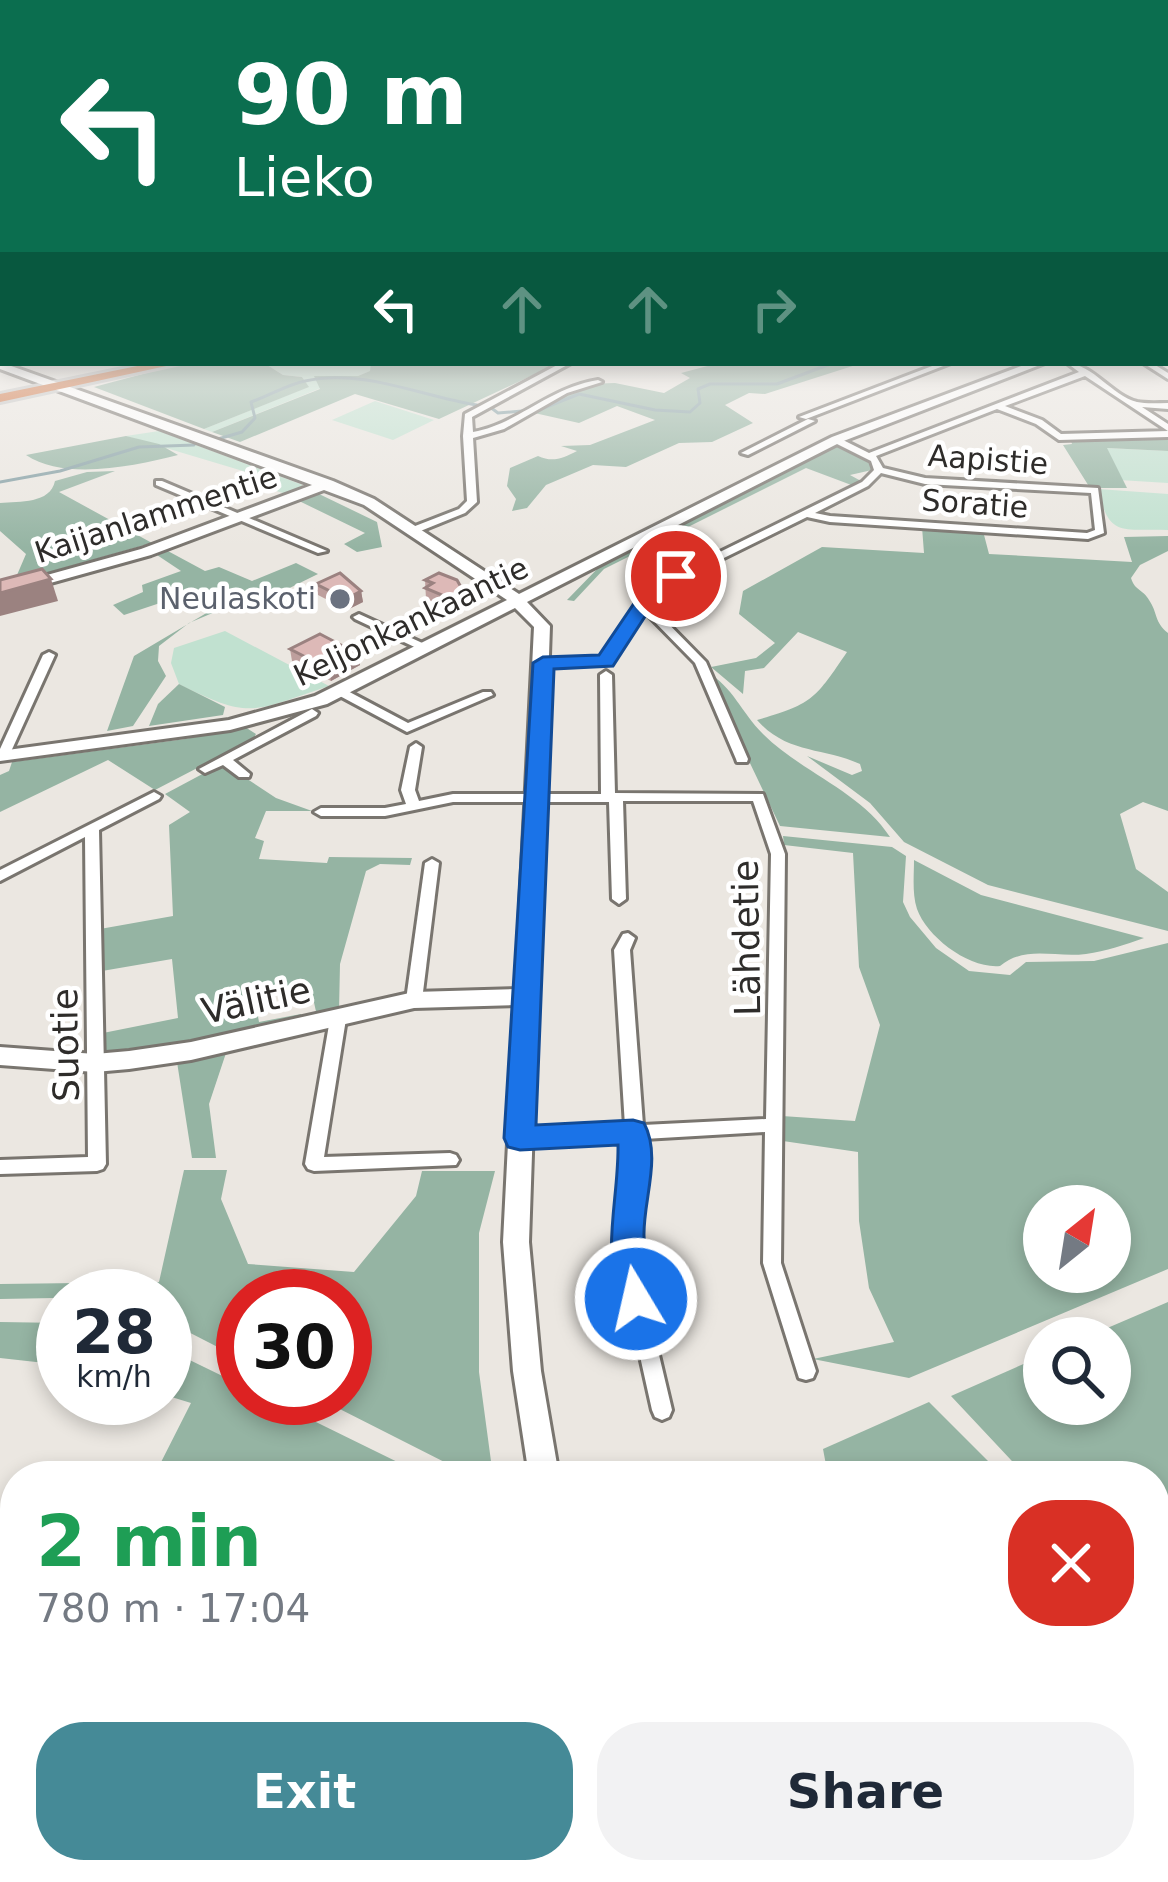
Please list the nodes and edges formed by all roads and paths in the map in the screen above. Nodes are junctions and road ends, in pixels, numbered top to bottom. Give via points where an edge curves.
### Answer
1 (30, 372) edge
2 (131, 372) edge
3 (549, 372) edge
4 (925, 372) edge
5 (1015, 372) edge
6 (1085, 372) edge
7 (1088, 372) edge
8 (598, 382) dead end
9 (64, 386) junction
10 (0, 398) edge
11 (1133, 404) junction
12 (996, 406) junction
13 (1168, 406) edge
14 (807, 419) junction
15 (1168, 431) edge
16 (467, 436) junction
17 (838, 439) junction
18 (745, 453) dead end
19 (871, 455) junction
20 (879, 470) junction
21 (159, 483) dead end
22 (328, 484) junction
23 (1095, 490) joint
24 (804, 513) junction
25 (245, 518) junction
26 (414, 530) junction
27 (322, 550) dead end
28 (0, 593) edge
29 (520, 601) junction
30 (643, 604) junction
31 (359, 617) dead end
32 (428, 649) junction
33 (49, 655) dead end
34 (543, 663) junction
35 (606, 675) dead end
36 (342, 692) junction
37 (487, 695) dead end
38 (312, 713) dead end
39 (261, 728) junction
40 (416, 747) dead end
41 (2, 756) edge
42 (224, 759) junction
43 (742, 759) dead end
44 (205, 769) dead end
45 (244, 774) dead end
46 (154, 796) dead end
47 (537, 797) junction
48 (612, 798) junction
49 (413, 804) junction
50 (321, 812) dead end
51 (92, 829) junction
52 (432, 863) dead end
53 (0, 876) edge
54 (619, 898) dead end
55 (628, 938) dead end
56 (526, 997) junction
57 (414, 1000) junction
58 (338, 1019) junction
59 (0, 1056) edge
60 (95, 1063) junction
61 (774, 1125) junction
62 (633, 1132) junction
63 (520, 1138) junction
64 (450, 1160) dead end
65 (0, 1167) edge
66 (806, 1371) dead end
67 (662, 1411) dead end
68 (542, 1461) edge

1 - 9 main road
2 - 9 highway
3 - 16 street via 468,416
4 - 14 street
5 - 17 main road, Keljonkankaantie
6 - 12 street
7 - 11 street
8 - 16 street via 570,387 484,435
9 - 10 highway
9 - 22 main road
11 - 13 street
11 - 15 street
12 - 15 street via 1059,437
12 - 19 street
14 - 17 street
14 - 18 street
16 - 26 street via 472,502
17 - 19 street
17 - 29 main road, Keljonkankaantie
19 - 20 street
20 - 23 street, Aapistie via 925,481
20 - 24 street
21 - 25 street
22 - 25 main road, Kaijanlammentie
22 - 26 main road
23 - 24 street, Soratie via 1100,531 1088,536
24 - 30 street via 676,576
25 - 27 street
25 - 28 main road, Kaijanlammentie
26 - 29 main road
29 - 32 main road, Keljonkankaantie
29 - 34 main road via 542,626
30 - 34 street via 605,662
30 - 43 street via 700,662
31 - 32 street
32 - 36 main road, Keljonkankaantie
33 - 41 street
34 - 47 main road
35 - 48 street
36 - 37 street via 407,728
36 - 39 main road, Keljonkankaantie
38 - 39 street
39 - 41 main road, Keljonkankaantie
39 - 42 street
40 - 49 street
42 - 44 street
42 - 45 street
46 - 51 street
47 - 48 street, Lähdetie
47 - 49 street, Lähdetie
47 - 56 main road
48 - 54 street
48 - 61 street, Lähdetie via 758,797 778,854
49 - 50 street, Lähdetie
51 - 53 street
51 - 60 street, Suotie
52 - 57 street
55 - 62 street via 622,950
56 - 57 main road, Välitie
56 - 63 main road
57 - 58 main road, Välitie
58 - 60 main road, Välitie
58 - 64 street via 314,1164
59 - 60 main road, Välitie
60 - 65 street, Suotie via 97,1164
61 - 62 street
61 - 66 street, Lähdetie via 772,1263
62 - 63 street
62 - 67 street via 628,1262
63 - 68 main road via 515,1242

